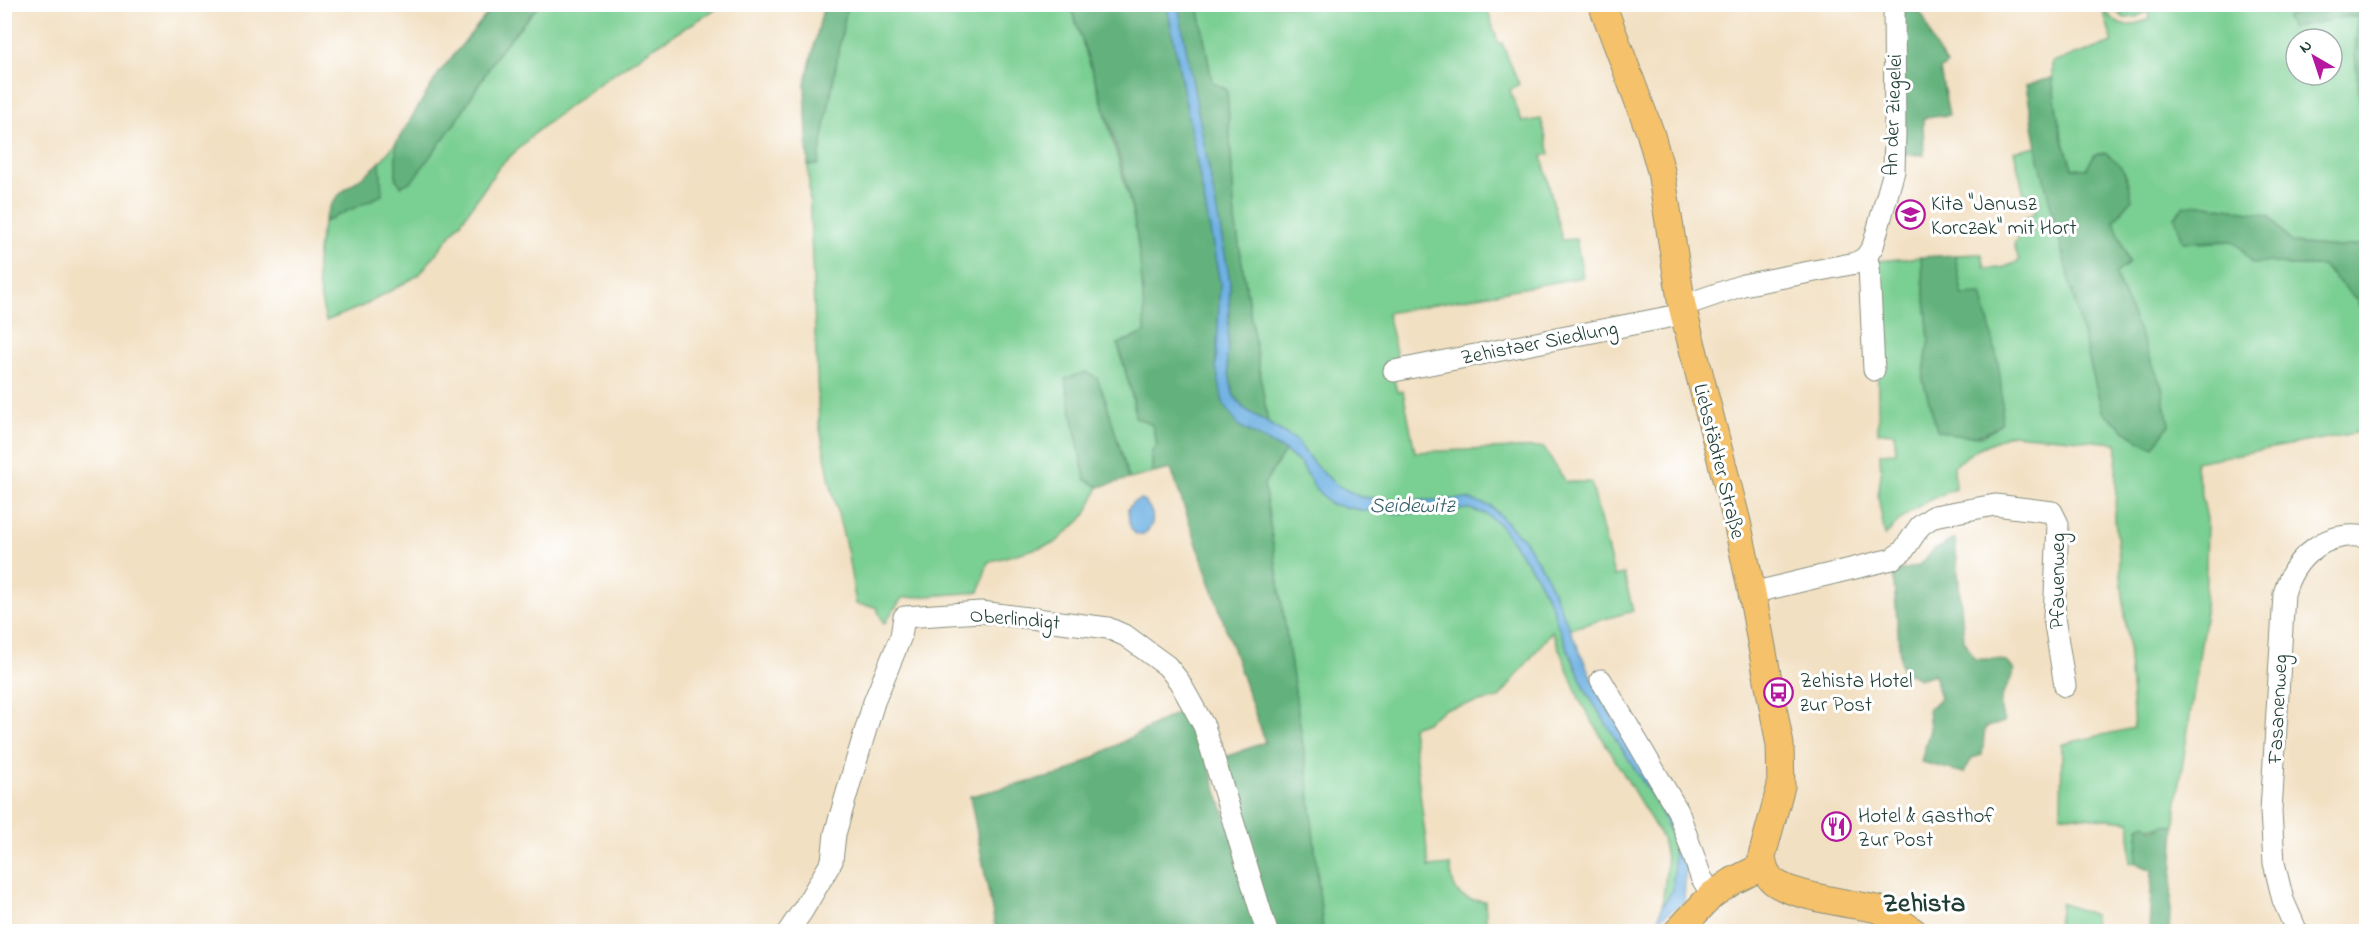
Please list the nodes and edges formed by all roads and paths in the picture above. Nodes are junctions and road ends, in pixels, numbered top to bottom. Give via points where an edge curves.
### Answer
1 (1602, 4) edge
2 (1894, 4) edge
3 (1866, 257) junction
4 (1683, 310) junction
5 (1874, 370) dead end
6 (1394, 371) dead end
7 (2367, 537) edge
8 (1752, 593) junction
9 (1601, 680) dead end
10 (2066, 686) dead end
11 (1763, 866) junction
12 (1712, 895) junction
13 (1688, 926) edge
14 (788, 932) edge
15 (1267, 932) edge
16 (1914, 932) edge
17 (2297, 932) edge

1 - 4 main road, Liebstädter Straße via 1661,171
2 - 3 street, An der Ziegelei via 1894,171
3 - 4 street via 1856,263 1743,285
3 - 5 street, An der Ziegelei
4 - 6 street, Zehistaer Siedlung
4 - 8 main road, Liebstädter Straße
7 - 17 street, Fasanenweg via 2335,538 2312,549 2298,561 2283,594 2271,811 2274,863 2283,900
8 - 10 street, Pfauenweg via 1892,559 1903,551 1920,526 1934,516 1995,505 2052,512 2058,524 2054,618
8 - 11 main road, Liebstädter Straße via 1779,745 1781,786 1762,856
9 - 12 street via 1678,811 1701,877
11 - 12 main road
11 - 16 main road via 1772,880 1786,889 1877,909
12 - 13 main road
14 - 15 street, Oberlindigt via 832,861 835,834 853,772 874,702 901,636 904,616 981,612 1108,628 1126,636 1167,666 1204,726

